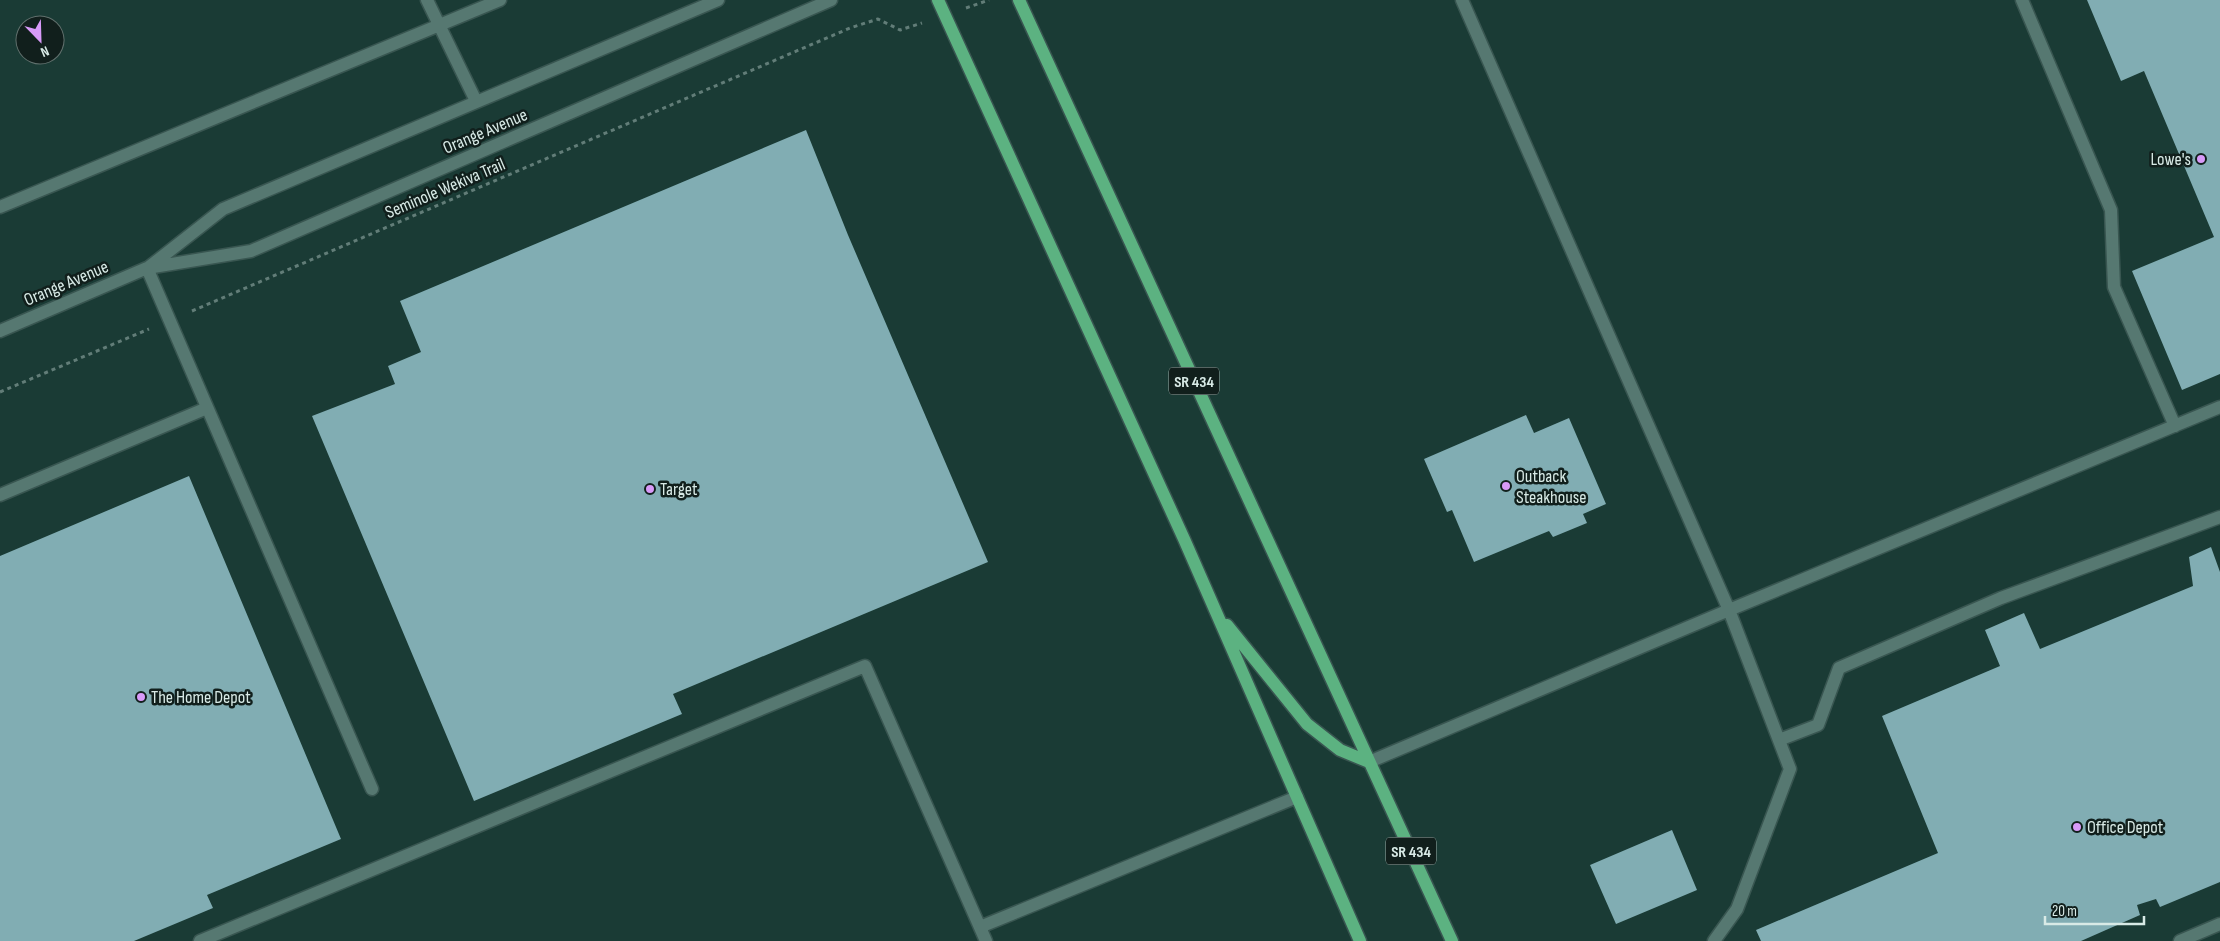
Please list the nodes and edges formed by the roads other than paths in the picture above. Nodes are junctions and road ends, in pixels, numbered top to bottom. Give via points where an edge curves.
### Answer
1 (427, 0) edge
2 (500, 0) edge
3 (718, 0) edge
4 (831, 0) edge
5 (938, 0) edge
6 (1018, 0) edge
7 (1462, 0) edge
8 (2022, 0) edge
9 (438, 25) junction
10 (476, 101) junction
11 (0, 207) edge
12 (147, 268) junction
13 (0, 331) edge
14 (2220, 407) edge
15 (207, 408) junction
16 (2175, 426) junction
17 (0, 495) edge
18 (2220, 517) edge
19 (1729, 610) junction
20 (1217, 614) junction
21 (1779, 740) junction
22 (1369, 762) junction
23 (372, 788) dead end
24 (1297, 797) junction
25 (2220, 924) edge
26 (980, 927) junction
27 (203, 940) edge
28 (986, 941) edge
29 (1360, 941) edge
30 (1452, 941) edge
31 (1714, 941) edge
32 (2180, 941) edge

1 - 9 street
2 - 9 street
3 - 10 street, Orange Avenue
4 - 12 street, Orange Avenue via 251,251
5 - 20 main road
6 - 22 main road, SR 434
7 - 19 street
8 - 16 street via 2111,210 2114,287
9 - 10 street
9 - 11 street
10 - 12 street, Orange Avenue via 223,209
12 - 13 street, Orange Avenue
12 - 15 street
14 - 16 street
15 - 17 street
15 - 23 street
16 - 19 street
18 - 21 street via 2002,598 1839,668 1818,725
19 - 21 street
19 - 22 street
20 - 22 main road via 1307,724 1340,750
20 - 24 main road
21 - 31 street via 1790,769 1737,909
22 - 30 main road, SR 434
24 - 26 street
24 - 29 main road
25 - 32 street
26 - 27 street via 865,666
26 - 28 street

